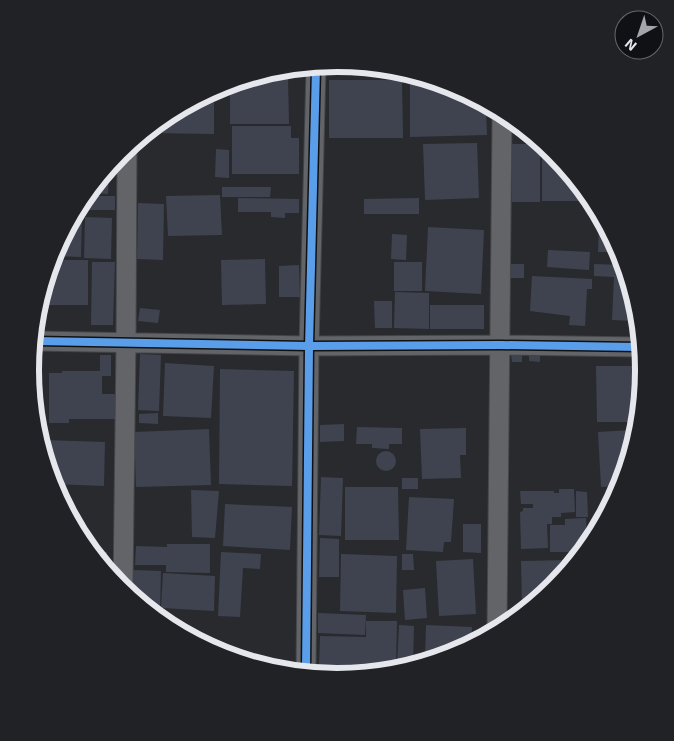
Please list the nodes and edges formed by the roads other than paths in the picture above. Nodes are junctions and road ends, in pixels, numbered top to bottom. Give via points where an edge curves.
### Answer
1 (316, 73) edge
2 (502, 122) edge
3 (127, 159) edge
4 (40, 341) edge
5 (126, 342) junction
6 (500, 345) junction
7 (309, 346) junction
8 (635, 347) edge
9 (123, 578) edge
10 (497, 622) edge
11 (306, 667) edge

1 - 7 street
2 - 6 street
3 - 5 street
4 - 5 street
5 - 7 street
5 - 9 street
6 - 7 street
6 - 8 street
6 - 10 street
7 - 11 street

